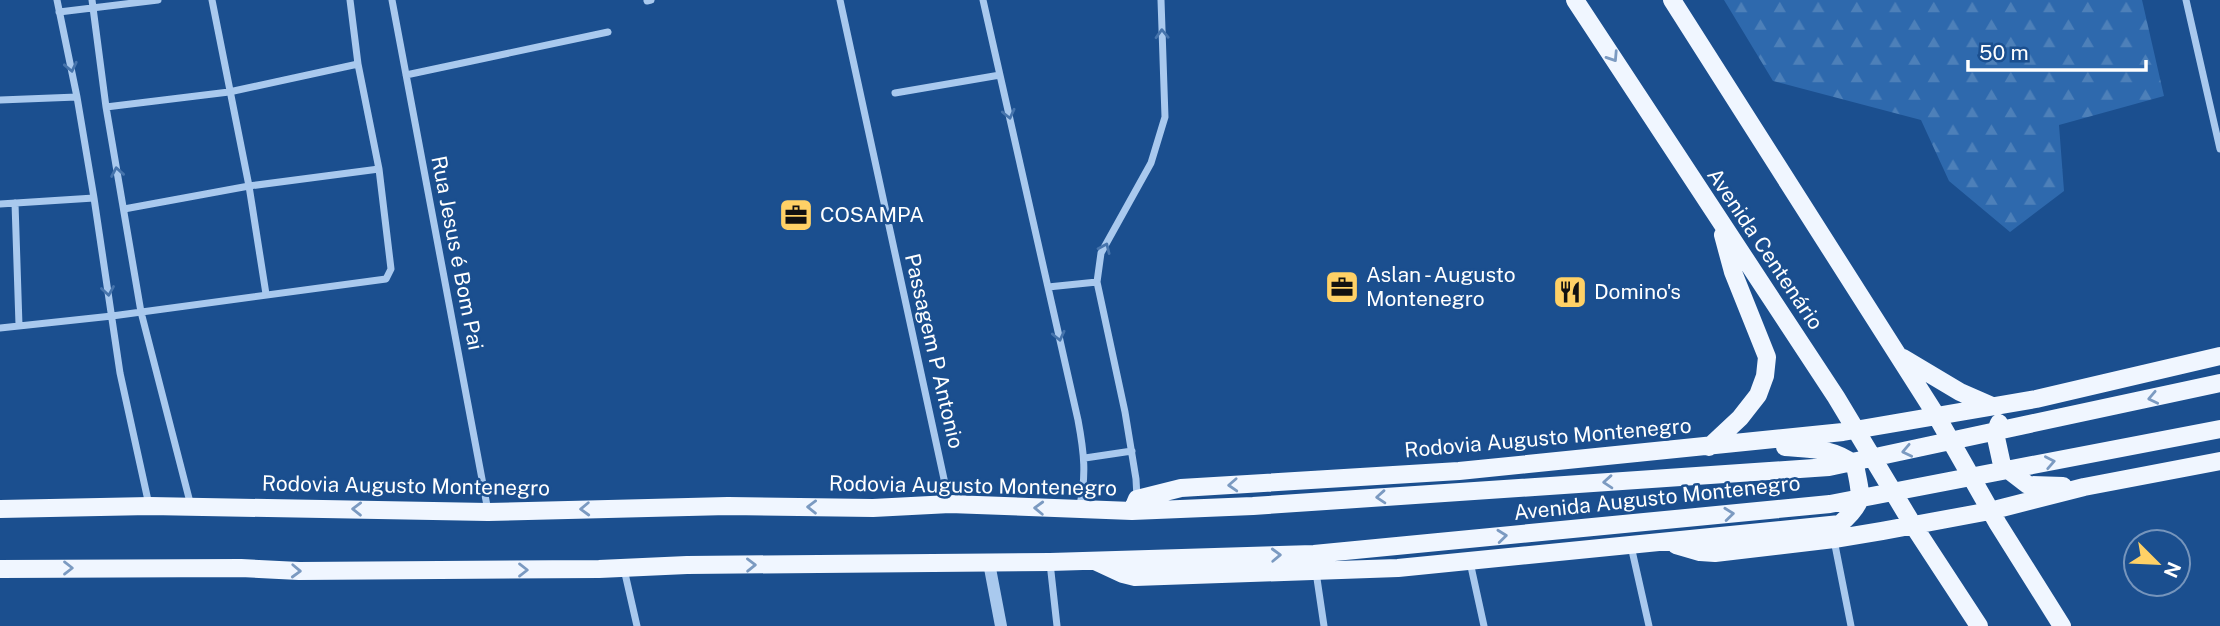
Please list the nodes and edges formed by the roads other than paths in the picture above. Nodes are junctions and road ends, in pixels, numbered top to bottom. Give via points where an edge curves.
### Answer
1 (57, 0) edge
2 (158, 0) edge
3 (212, 0) edge
4 (349, 0) edge
5 (392, 0) edge
6 (840, 0) edge
7 (983, 0) edge
8 (1161, 0) edge
9 (1576, 0) edge
10 (1672, 0) edge
11 (2186, 0) edge
12 (93, 4) edge
13 (59, 12) junction
14 (608, 32) dead end
15 (358, 64) junction
16 (406, 75) junction
17 (1000, 75) junction
18 (229, 92) junction
19 (895, 93) dead end
20 (77, 97) junction
21 (0, 100) edge
22 (106, 107) junction
23 (2220, 149) edge
24 (379, 169) junction
25 (249, 186) junction
26 (94, 198) junction
27 (16, 203) junction
28 (0, 204) edge
29 (124, 209) junction
30 (1720, 222) junction
31 (1097, 282) junction
32 (1048, 288) junction
33 (267, 295) junction
34 (141, 312) junction
35 (112, 316) junction
36 (19, 325) junction
37 (0, 328) edge
38 (1897, 354) junction
39 (2220, 356) edge
40 (2220, 383) edge
41 (2036, 399) junction
42 (1992, 406) junction
43 (1936, 415) junction
44 (2220, 429) edge
45 (1858, 430) junction
46 (1738, 444) junction
47 (1709, 447) junction
48 (1132, 451) junction
49 (1085, 458) junction
50 (2220, 461) edge
51 (2084, 487) junction
52 (950, 504) junction
53 (1134, 505) junction
54 (149, 506) junction
55 (191, 506) junction
56 (0, 509) edge
57 (1079, 509) junction
58 (1990, 511) junction
59 (488, 512) junction
60 (1913, 525) junction
61 (1834, 539) junction
62 (1666, 542) junction
63 (1631, 546) junction
64 (1092, 560) junction
65 (1050, 562) junction
66 (1470, 562) junction
67 (989, 563) junction
68 (624, 568) junction
69 (0, 569) edge
70 (1316, 571) junction
71 (637, 626) edge
72 (1001, 626) edge
73 (1057, 626) edge
74 (1324, 626) edge
75 (1484, 626) edge
76 (1649, 626) edge
77 (1852, 626) edge
78 (1979, 626) edge
79 (2062, 626) edge

1 - 13 street
2 - 12 street
3 - 18 street
4 - 15 street
5 - 16 street, Rua Jesus é Bom Pai
6 - 52 street, Passagem P Antonio
7 - 17 street
31 -> 8 street via 1101,253 1151,163 1165,117
9 -> 30 main road, Avenida Centenário
10 - 38 main road
11 - 23 street
12 - 13 street
12 - 22 street
13 -> 20 street
14 - 16 street
15 - 18 street
15 - 24 street
16 - 59 street, Rua Jesus é Bom Pai
17 - 19 street
17 -> 32 street
18 - 22 street
18 - 25 street
20 - 21 street
20 - 26 street
29 -> 22 street
24 - 25 street
24 - 33 street via 390,275
25 - 29 street
25 - 33 street
26 - 27 street
26 -> 35 street
27 - 28 street
27 - 36 street
29 - 34 street
30 - 45 main road, Avenida Centenário
30 - 47 main road via 1732,272 1767,357 1758,396
31 - 32 street
31 - 48 street
32 -> 49 street
33 - 34 street
34 - 35 street
34 - 55 street
35 - 36 street
35 - 54 street
36 - 37 street
38 - 42 main road
38 - 43 main road
39 - 41 main road, Rodovia Augusto Montenegro
40 -> 53 main road, Avenida Augusto Montenegro via 1829,467 1219,506
41 - 42 main road, Rodovia Augusto Montenegro
41 - 51 main road via 2001,418 1995,433 2002,465 2028,485
42 - 43 main road, Rodovia Augusto Montenegro
43 - 45 main road, Rodovia Augusto Montenegro
43 - 58 main road
64 -> 44 main road, Avenida Augusto Montenegro via 1314,554 1830,504
45 - 46 main road, Rodovia Augusto Montenegro
45 - 60 main road, Avenida Centenário
46 - 47 main road, Rodovia Augusto Montenegro
46 - 62 main road via 1825,450 1844,456 1855,465 1861,499 1855,511 1840,524
47 -> 53 main road, Rodovia Augusto Montenegro via 1459,471 1181,488
48 - 49 street
48 - 53 street
49 - 57 street
50 - 51 main road
51 - 58 main road
57 -> 52 main road, Rodovia Augusto Montenegro
52 -> 59 main road, Rodovia Augusto Montenegro
53 - 57 main road, Rodovia Augusto Montenegro
54 - 55 main road, Rodovia Augusto Montenegro
54 - 56 main road, Rodovia Augusto Montenegro
59 -> 55 main road, Rodovia Augusto Montenegro
58 - 60 main road
58 - 79 main road
60 - 61 main road
60 - 78 main road, Avenida Centenário
61 - 62 main road via 1715,553
61 - 77 street
62 - 63 main road
63 - 66 main road
63 - 76 street
64 - 65 main road
64 - 70 main road via 1135,577
65 - 67 main road
65 - 73 street
66 - 70 main road
66 - 75 street
68 -> 67 main road
67 - 72 street
69 -> 68 main road
68 - 71 street
70 - 74 street

